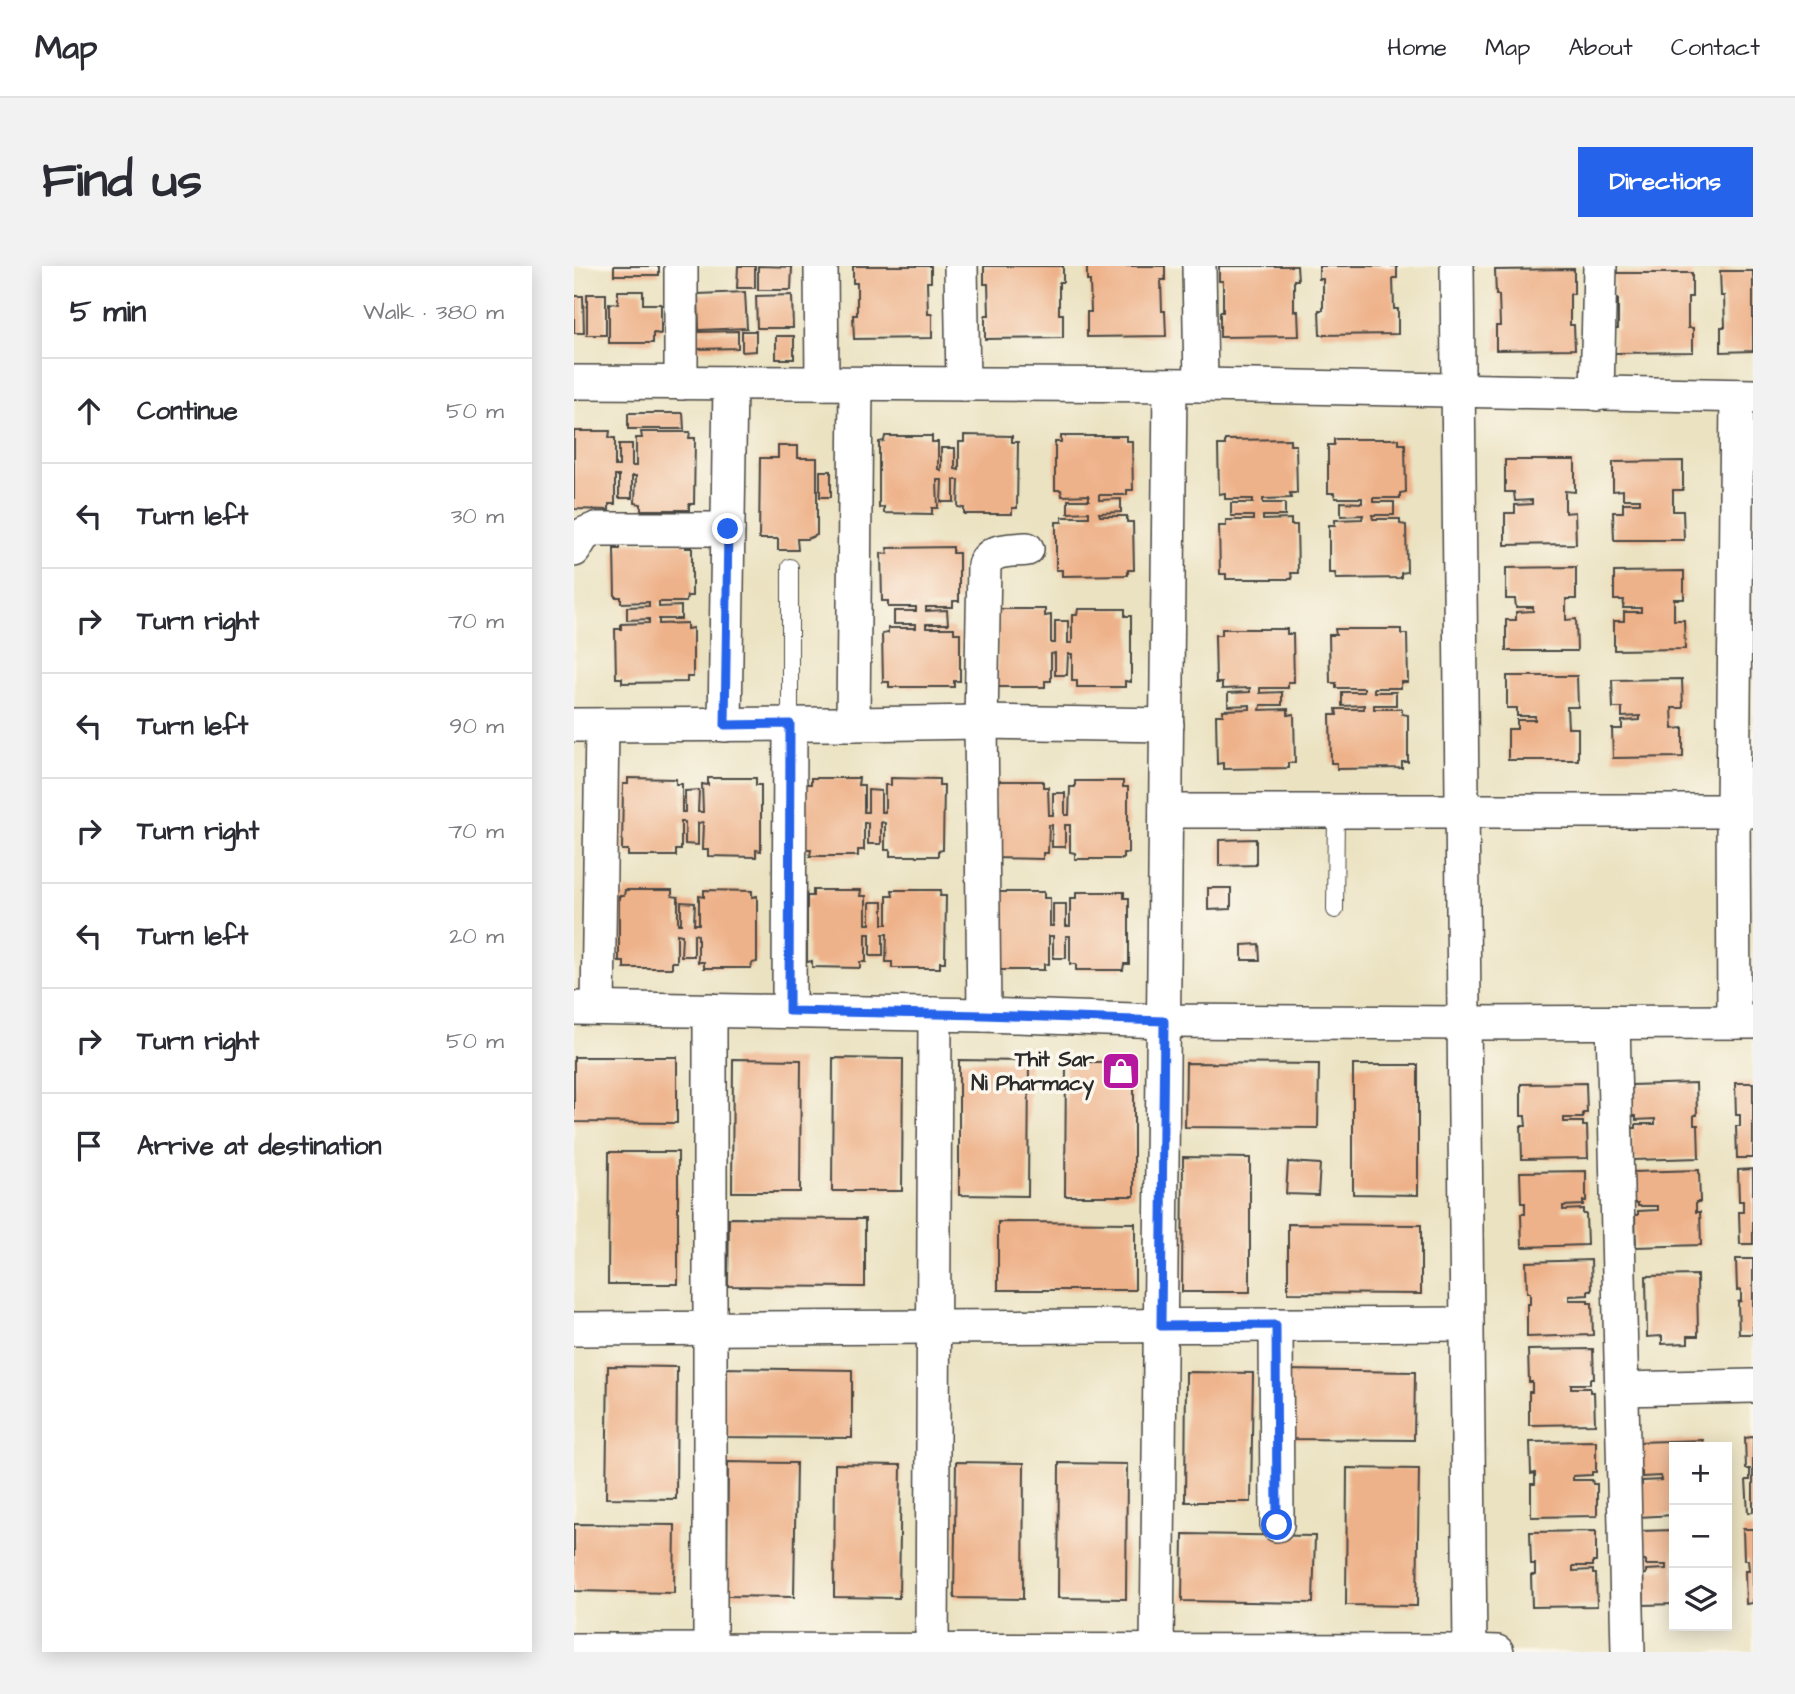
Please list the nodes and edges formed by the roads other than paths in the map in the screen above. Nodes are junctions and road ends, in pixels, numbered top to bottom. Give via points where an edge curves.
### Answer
1 (681, 266) edge
2 (821, 266) edge
3 (961, 266) edge
4 (1199, 266) edge
5 (1457, 266) edge
6 (1600, 266) edge
7 (574, 383) edge
8 (681, 383) junction
9 (730, 383) junction
10 (821, 383) junction
11 (856, 384) junction
12 (964, 384) junction
13 (1186, 385) junction
14 (1458, 391) junction
15 (1597, 394) junction
16 (1745, 396) edge
17 (728, 529) junction
18 (574, 550) edge
19 (1027, 550) dead end
20 (790, 567) dead end
21 (981, 722) junction
22 (790, 724) junction
23 (853, 724) junction
24 (588, 725) edge
25 (725, 725) junction
26 (1167, 725) junction
27 (1166, 811) junction
28 (1336, 811) junction
29 (1462, 811) junction
30 (1743, 811) edge
31 (1743, 879) edge
32 (1335, 910) dead end
33 (1743, 960) edge
34 (586, 1008) edge
35 (710, 1010) junction
36 (789, 1011) junction
37 (935, 1014) junction
38 (984, 1015) junction
39 (1164, 1021) junction
40 (1613, 1022) junction
41 (1743, 1022) edge
42 (1464, 1023) junction
43 (1467, 1324) junction
44 (1276, 1325) junction
45 (1161, 1326) junction
46 (933, 1327) junction
47 (710, 1328) junction
48 (574, 1329) edge
49 (1753, 1386) edge
50 (1622, 1389) junction
51 (1277, 1525) dead end
52 (574, 1650) edge
53 (932, 1650) junction
54 (710, 1651) edge
55 (1157, 1651) edge
56 (1479, 1652) edge
57 (1628, 1652) edge

1 - 8 street
2 - 10 street
3 - 12 street
4 - 13 street
5 - 14 street
6 - 15 street
7 - 8 street
8 - 9 street
9 - 10 street
9 - 17 street
10 - 11 street
11 - 12 street
11 - 23 street
12 - 13 street
13 - 14 street
13 - 26 street
14 - 15 street
14 - 29 street
15 - 16 street
16 - 30 street
17 - 18 street via 596,529 584,534
17 - 25 street
19 - 21 street via 993,552 984,565
20 - 22 lane
21 - 23 street
21 - 26 street
21 - 38 street
22 - 23 street
22 - 25 street
22 - 36 street
24 - 25 street
24 - 34 street
26 - 27 street
27 - 28 street
27 - 39 street
28 - 29 street
28 - 32 lane
29 - 30 street
29 - 42 street
30 - 31 street
31 - 33 street
33 - 41 street
34 - 35 street
35 - 36 street
35 - 47 street
36 - 37 street
37 - 38 street
37 - 46 street
38 - 39 street
39 - 42 street
39 - 45 street
40 - 41 street
40 - 42 street
40 - 50 street
42 - 43 street
43 - 44 street
43 - 56 street
44 - 45 street
44 - 51 street
45 - 46 street
45 - 55 street
46 - 47 street
46 - 53 street
47 - 48 street
47 - 54 street
49 - 50 street
50 - 57 street
52 - 54 street
53 - 54 street
53 - 55 street
55 - 56 street

